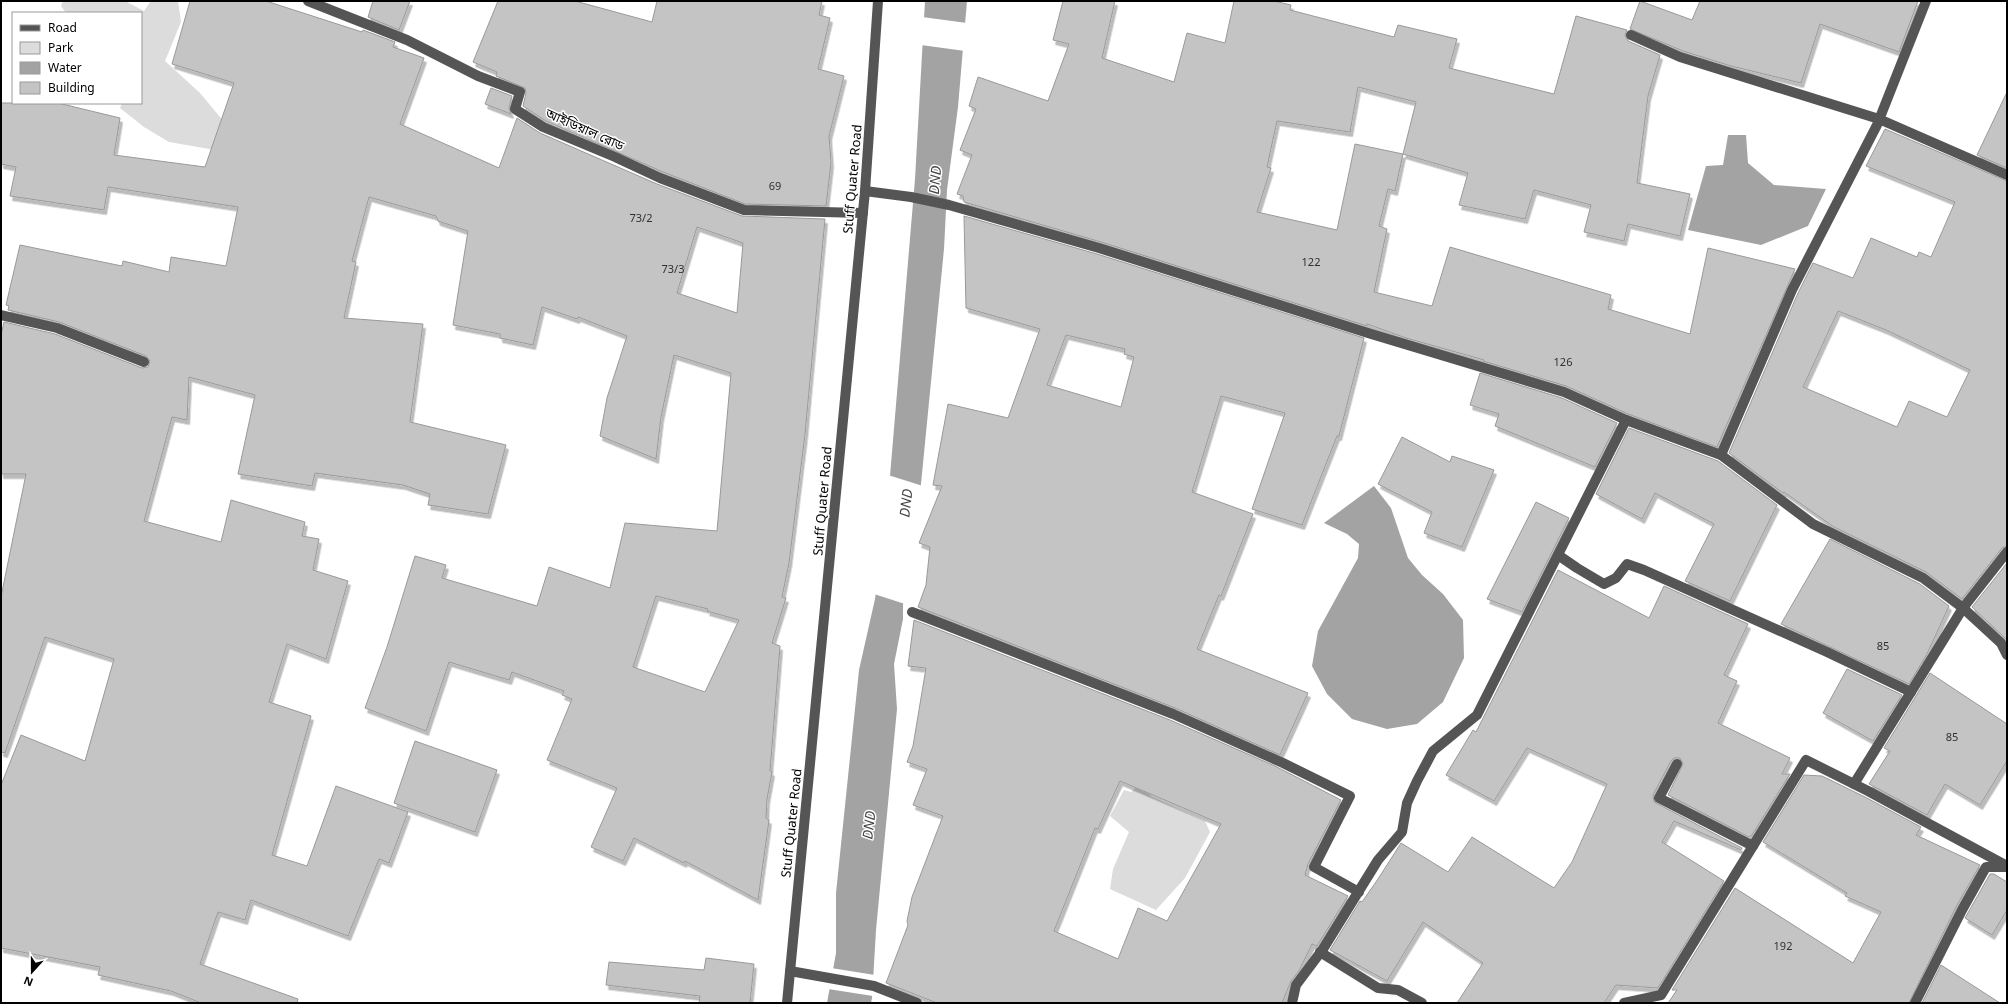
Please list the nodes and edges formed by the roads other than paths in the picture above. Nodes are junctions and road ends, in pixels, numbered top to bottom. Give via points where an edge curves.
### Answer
1 (308, 1) edge
2 (878, 1) edge
3 (1926, 1) edge
4 (1631, 35) dead end
5 (1879, 119) junction
6 (2007, 175) edge
7 (865, 191) junction
8 (863, 213) junction
9 (1, 315) edge
10 (144, 362) dead end
11 (1626, 420) junction
12 (1720, 455) junction
13 (2007, 552) edge
14 (1558, 554) junction
15 (1962, 608) junction
16 (912, 612) dead end
17 (2007, 655) edge
18 (1911, 692) junction
19 (1677, 764) dead end
20 (1854, 784) junction
21 (1753, 846) junction
22 (2007, 867) edge
23 (1359, 892) junction
24 (1320, 952) junction
25 (790, 971) junction
26 (787, 1003) edge
27 (917, 1003) edge
28 (1292, 1003) edge
29 (1422, 1003) edge
30 (1624, 1003) edge
31 (1916, 1003) edge

1 - 8 street, আইডিয়াল রোড via 406,40 478,76 520,92 515,109 543,127 674,184 744,210
2 - 7 street, Stuff Quater Road
3 - 5 street
4 - 5 street via 1680,57
5 - 6 street
5 - 12 street via 1792,290
7 - 8 street, Stuff Quater Road
7 - 11 street via 948,205 1099,248 1564,392
8 - 25 street, Stuff Quater Road
9 - 10 street via 57,328
11 - 12 street
11 - 14 street
12 - 15 street via 1813,524 1923,578
13 - 15 street
14 - 18 street via 1604,584 1616,578 1627,564 1644,570
14 - 23 street via 1477,715 1434,751 1408,803 1402,832 1378,860
15 - 17 street via 2000,643
15 - 18 street
16 - 23 street via 1173,714 1350,796 1314,867
18 - 20 street
19 - 21 street via 1659,798
20 - 21 street via 1806,760
20 - 22 street
21 - 30 street via 1661,995
22 - 31 street via 1986,868
23 - 24 street
24 - 28 street via 1296,985
24 - 29 street via 1378,988 1398,990
25 - 26 street, Stuff Quater Road
25 - 27 street via 874,986

